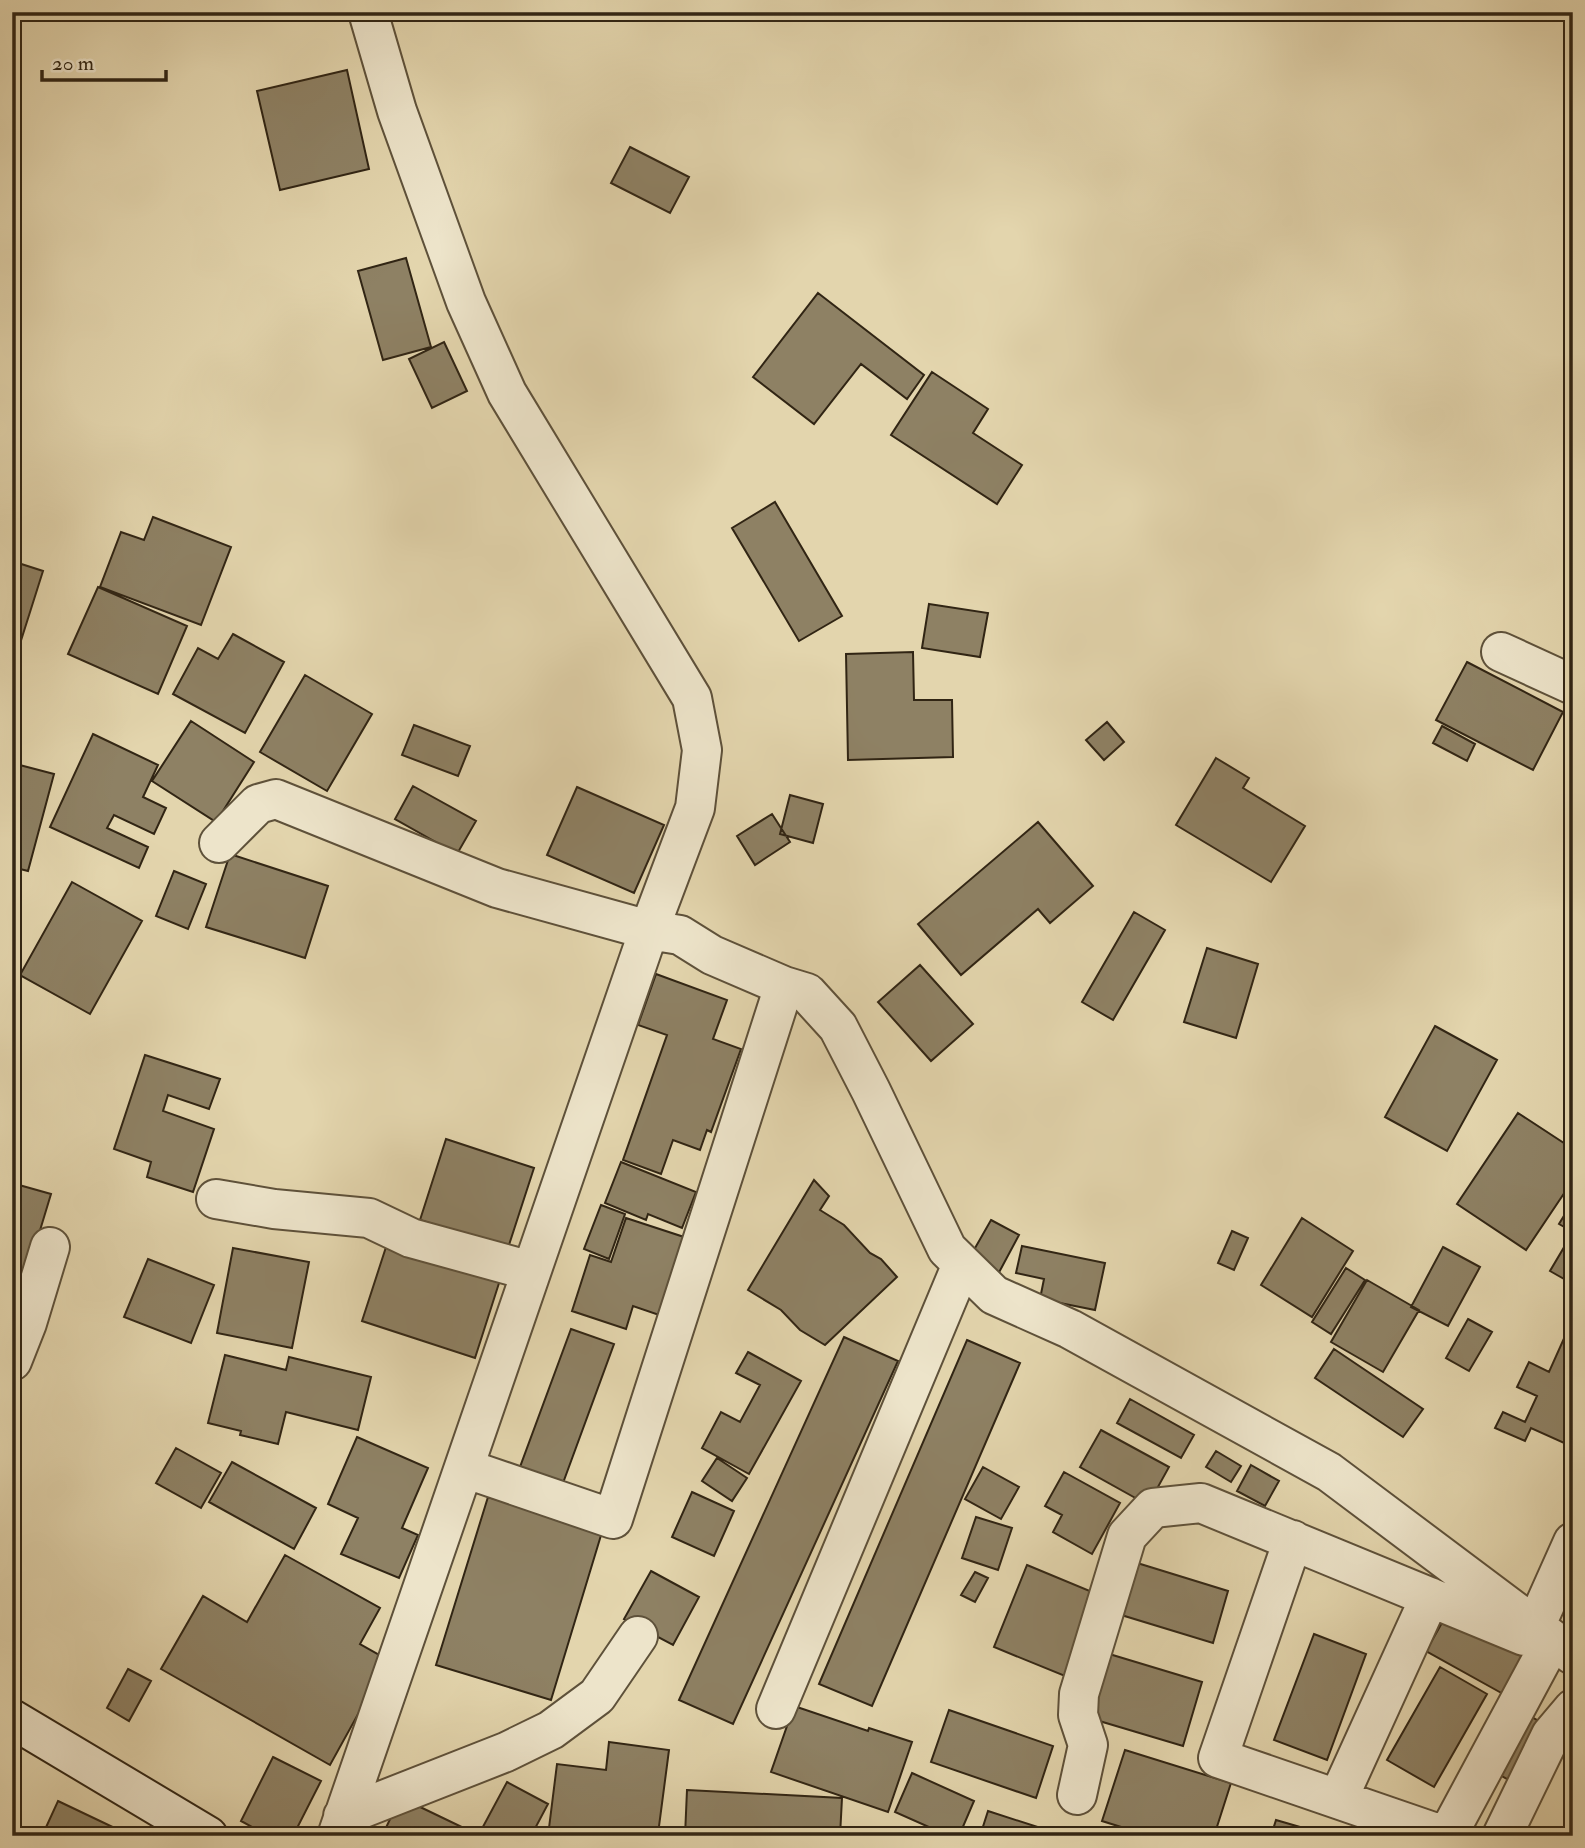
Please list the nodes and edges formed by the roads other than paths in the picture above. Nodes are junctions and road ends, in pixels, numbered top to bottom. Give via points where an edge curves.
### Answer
1 (368, 12) edge
2 (1501, 652) dead end
3 (1573, 685) edge
4 (219, 843) dead end
5 (649, 930) junction
6 (784, 986) junction
7 (216, 1199) dead end
8 (50, 1247) dead end
9 (962, 1264) junction
10 (531, 1271) junction
11 (12, 1361) edge
12 (464, 1468) junction
13 (1293, 1540) junction
14 (1573, 1542) edge
15 (1430, 1597) junction
16 (638, 1636) dead end
17 (1557, 1646) edge
18 (776, 1709) dead end
19 (1573, 1709) edge
20 (12, 1719) edge
21 (1077, 1795) dead end
22 (1338, 1799) junction
23 (340, 1826) edge
24 (208, 1836) edge
25 (1446, 1836) edge
26 (1502, 1836) edge

1 - 5 street via 397,111 461,289 507,393 692,698 702,750 695,808
2 - 3 street
4 - 5 street via 258,804 276,799 497,888
5 - 6 street via 680,935 712,955
5 - 10 street
6 - 9 street via 807,993 838,1027 947,1250
6 - 12 street via 613,1519
7 - 10 street via 369,1218 411,1238
8 - 11 street
9 - 17 street via 994,1295 1069,1329 1329,1472
9 - 18 street
10 - 12 street
12 - 23 street
13 - 15 street
13 - 21 street via 1201,1503 1153,1508 1127,1536 1079,1694 1078,1715 1088,1745
13 - 22 street via 1217,1758
14 - 17 street
15 - 17 street
15 - 22 street
16 - 23 street via 597,1696 551,1730
17 - 25 street
19 - 26 street via 1551,1735
20 - 24 street
22 - 25 street

